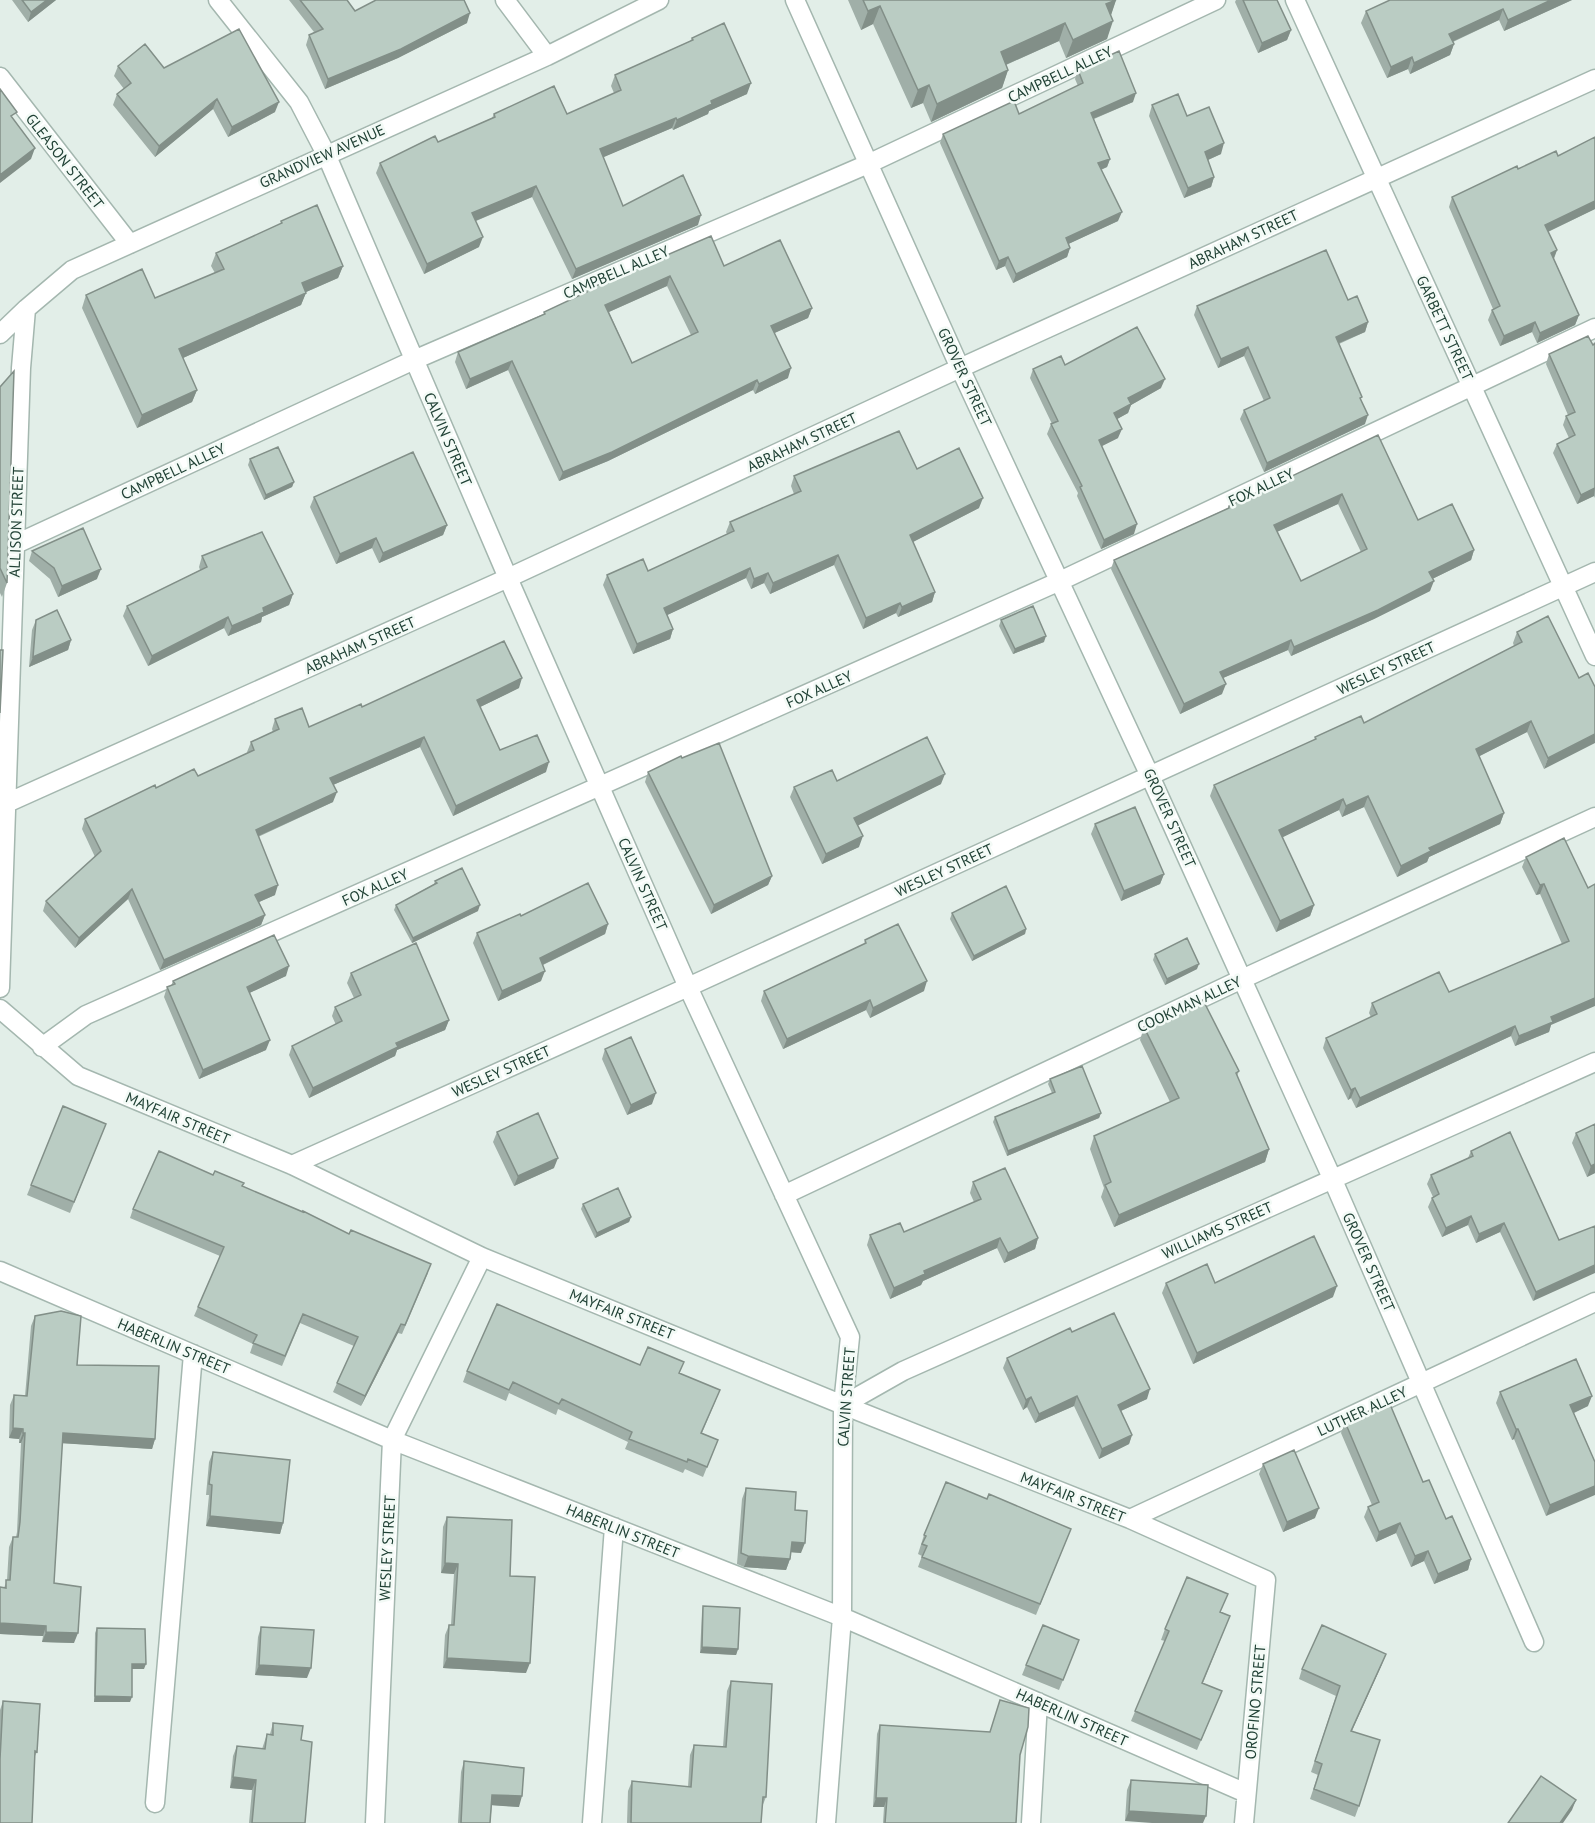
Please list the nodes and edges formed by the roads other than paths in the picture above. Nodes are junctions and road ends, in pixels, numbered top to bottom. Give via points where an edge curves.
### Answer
1 (218, 0) edge
2 (505, 0) edge
3 (659, 0) edge
4 (795, 0) edge
5 (1216, 0) edge
6 (1295, 0) edge
7 (547, 56) junction
8 (0, 77) edge
9 (1595, 79) edge
10 (326, 154) junction
11 (868, 164) junction
12 (1376, 178) junction
13 (130, 244) junction
14 (26, 309) junction
15 (1595, 327) edge
16 (0, 334) edge
17 (414, 360) junction
18 (960, 368) junction
19 (1472, 387) junction
20 (16, 544) junction
21 (1595, 572) edge
22 (508, 578) junction
23 (1060, 581) junction
24 (1564, 586) junction
25 (1595, 656) edge
26 (1150, 776) junction
27 (600, 788) junction
28 (7, 803) junction
29 (1595, 817) edge
30 (1242, 979) junction
31 (688, 987) junction
32 (0, 988) edge
33 (0, 1010) edge
34 (42, 1047) junction
35 (1595, 1062) edge
36 (292, 1165) junction
37 (1332, 1178) junction
38 (784, 1195) junction
39 (482, 1257) junction
40 (0, 1271) edge
41 (1595, 1302) edge
42 (194, 1354) junction
43 (1422, 1383) junction
44 (843, 1405) junction
45 (392, 1440) junction
46 (1130, 1519) junction
47 (614, 1527) junction
48 (1266, 1580) joint
49 (842, 1617) junction
50 (1534, 1642) dead end
51 (1038, 1702) junction
52 (1246, 1793) junction
53 (155, 1803) dead end
54 (375, 1823) edge
55 (592, 1823) edge
56 (826, 1823) edge
57 (1031, 1823) edge
58 (1244, 1823) edge

1 - 10 street, CALVIN STREET via 299,102
2 - 7 street
3 - 7 street, GRANDVIEW AVENUE
4 - 11 street, GROVER STREET
5 - 11 street, CAMPBELL ALLEY
6 - 12 street, GARBETT STREET
7 - 10 street, GRANDVIEW AVENUE
8 - 13 street, GLEASON STREET
9 - 12 street, ABRAHAM STREET
10 - 13 street, GRANDVIEW AVENUE
10 - 17 street, CALVIN STREET
11 - 17 street, CAMPBELL ALLEY
11 - 18 street, GROVER STREET
12 - 18 street, ABRAHAM STREET
12 - 19 street, GARBETT STREET
13 - 14 street, GRANDVIEW AVENUE via 72,270
14 - 16 street, GRANDVIEW AVENUE
14 - 20 street, ALLISON STREET
15 - 19 street, FOX ALLEY
17 - 20 street, CAMPBELL ALLEY
17 - 22 street, CALVIN STREET
18 - 22 street, ABRAHAM STREET
18 - 23 street, GROVER STREET
19 - 23 street, FOX ALLEY
19 - 24 street, GARBETT STREET
20 - 28 street, ALLISON STREET
21 - 24 street, WESLEY STREET
22 - 27 street, CALVIN STREET
22 - 28 street, ABRAHAM STREET
23 - 26 street, GROVER STREET
23 - 27 street, FOX ALLEY
24 - 25 street, GARBETT STREET
24 - 26 street, WESLEY STREET
26 - 30 street, GROVER STREET
26 - 31 street, WESLEY STREET
27 - 31 street, CALVIN STREET
27 - 34 street, FOX ALLEY via 86,1016
28 - 32 street, ALLISON STREET
29 - 30 street, COOKMAN ALLEY
30 - 37 street, GROVER STREET
30 - 38 street, COOKMAN ALLEY
31 - 36 street, WESLEY STREET
31 - 38 street, CALVIN STREET
33 - 34 street, MAYFAIR STREET
34 - 36 street, MAYFAIR STREET via 78,1076
35 - 37 street, WILLIAMS STREET
36 - 39 street, MAYFAIR STREET
37 - 43 street, GROVER STREET
37 - 44 street, WILLIAMS STREET via 903,1371
38 - 44 street, CALVIN STREET via 850,1337
39 - 44 street, MAYFAIR STREET
39 - 45 street, WESLEY STREET
40 - 42 street, HABERLIN STREET
41 - 43 street, LUTHER ALLEY
42 - 45 street, HABERLIN STREET
42 - 53 street
43 - 46 street, LUTHER ALLEY
43 - 50 street, GROVER STREET
44 - 46 street, MAYFAIR STREET
44 - 49 street, CALVIN STREET
45 - 47 street, HABERLIN STREET
45 - 54 street, WESLEY STREET
46 - 48 street, MAYFAIR STREET
47 - 49 street, HABERLIN STREET
47 - 55 street
48 - 52 street, OROFINO STREET
49 - 51 street, HABERLIN STREET
49 - 56 street, CALVIN STREET
51 - 52 street, HABERLIN STREET
51 - 57 street
52 - 58 street, OROFINO STREET

